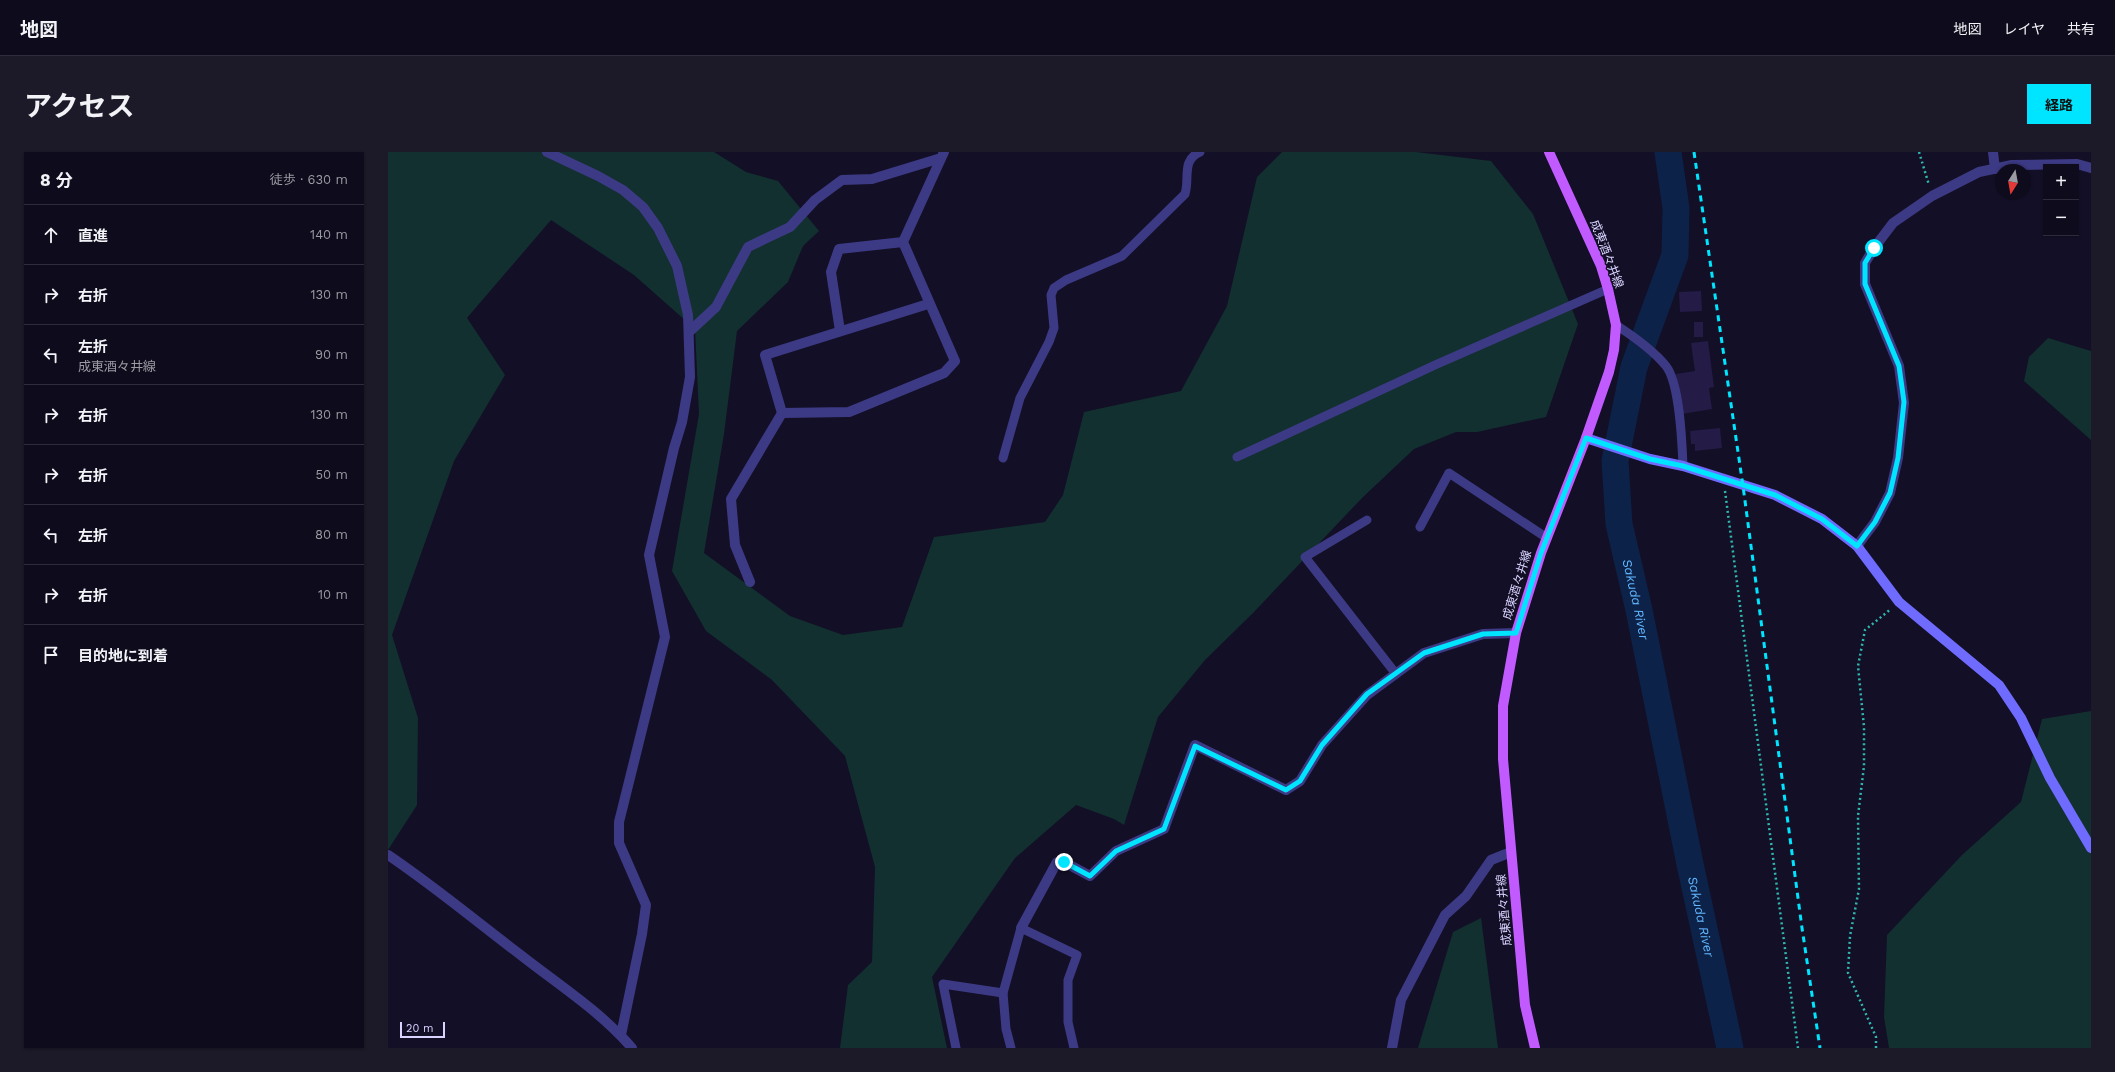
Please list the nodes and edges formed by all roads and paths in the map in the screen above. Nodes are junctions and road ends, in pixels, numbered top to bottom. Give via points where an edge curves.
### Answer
1 (547, 152) edge
2 (1200, 152) edge
3 (1550, 152) edge
4 (1919, 152) edge
5 (1993, 152) edge
6 (942, 155) edge
7 (2031, 165) edge
8 (2091, 168) edge
9 (1995, 169) joint
10 (1932, 196) junction
11 (903, 242) junction
12 (1608, 290) junction
13 (928, 304) junction
14 (1616, 325) junction
15 (840, 331) junction
16 (689, 332) junction
17 (782, 413) junction
18 (1586, 438) junction
19 (1237, 457) dead end
20 (1003, 458) dead end
21 (1683, 466) junction
22 (1724, 480) junction
23 (1367, 520) dead end
24 (1420, 527) dead end
25 (1547, 538) junction
26 (1857, 546) junction
27 (750, 582) dead end
28 (1899, 602) junction
29 (1516, 633) junction
30 (1396, 674) junction
31 (2091, 848) edge
32 (1511, 852) junction
33 (388, 855) edge
34 (1021, 928) junction
35 (1003, 993) junction
36 (621, 1035) junction
37 (632, 1048) edge
38 (956, 1048) edge
39 (1011, 1048) edge
40 (1074, 1048) edge
41 (1392, 1048) edge
42 (1535, 1048) edge
43 (1798, 1048) edge
44 (1876, 1048) edge

1 - 16 street via 623,190 643,207 658,228 677,266 687,308
2 - 20 lane via 1188,163 1188,186 1184,194 1122,256 1066,280 1054,288 1051,295 1054,328 1020,398
3 - 12 main road, 成東酒々井線
4 - 10 path
5 - 9 street
6 - 11 street
6 - 16 street via 872,179 842,180 814,200 790,227 748,247 716,308
7 - 8 street via 2077,164
9 - 10 street via 1979,172
10 - 26 street via 1893,223 1865,263 1865,284 1899,366 1904,402 1898,458 1890,493 1875,522
11 - 13 street
11 - 15 street via 839,249 831,272
12 - 14 main road, 成東酒々井線
12 - 19 lane via 1428,368
13 - 15 street
13 - 17 street via 955,361 944,373 849,412
14 - 18 main road, 成東酒々井線 via 1609,372
14 - 21 lane via 1634,337 1666,366 1672,380 1682,436
15 - 17 street via 765,355
16 - 36 street via 690,377 682,422 649,555 665,637 619,822 619,843 646,905
17 - 27 street via 731,500 735,545
18 - 21 street via 1650,459
18 - 25 main road, 成東酒々井線
21 - 22 street
22 - 26 street via 1775,495 1822,519
22 - 43 path
23 - 30 lane via 1305,557
24 - 25 lane via 1449,473
25 - 29 main road, 成東酒々井線
26 - 28 street
28 - 31 street via 1999,685 2021,718 2050,778
28 - 44 path via 1865,630 1858,666 1864,727 1864,766 1858,816 1859,889 1850,936 1848,973 1876,1037
29 - 30 street via 1483,634 1424,653
29 - 32 main road, 成東酒々井線 via 1503,706 1503,758
30 - 34 street via 1367,694 1322,745 1300,781 1286,790 1195,746 1164,829 1116,851 1090,876 1064,862 1057,862
32 - 41 street via 1491,860 1466,896 1445,914 1401,1000
32 - 42 main road, 成東酒々井線 via 1525,1005
33 - 36 street via 416,874
34 - 35 lane
34 - 40 lane via 1077,954 1068,980 1068,1022
35 - 38 lane via 943,984
35 - 39 lane via 1006,1029
36 - 37 street

